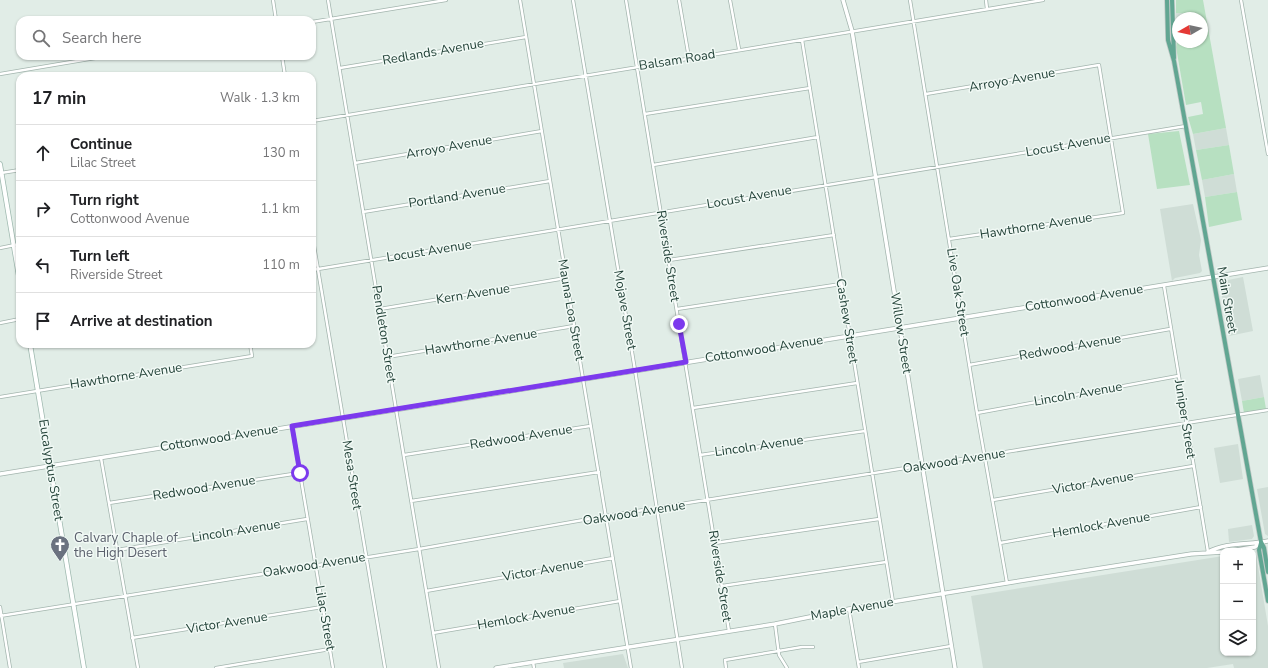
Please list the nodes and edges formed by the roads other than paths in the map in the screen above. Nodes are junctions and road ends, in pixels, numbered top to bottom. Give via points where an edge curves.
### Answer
1 (273, 0) edge
2 (328, 0) edge
3 (446, 0) edge
4 (520, 0) edge
5 (573, 0) edge
6 (626, 0) edge
7 (679, 0) edge
8 (730, 0) edge
9 (843, 0) edge
10 (910, 0) edge
11 (986, 0) edge
12 (1043, 0) edge
13 (1170, 0) edge
14 (1240, 0) edge
15 (987, 10) junction
16 (275, 16) edge
17 (332, 19) junction
18 (316, 21) edge
19 (914, 22) junction
20 (852, 31) junction
21 (526, 36) junction
22 (802, 40) junction
23 (738, 49) junction
24 (689, 58) junction
25 (83, 60) edge
26 (283, 60) edge
27 (1174, 62) junction
28 (637, 66) junction
29 (340, 68) junction
30 (284, 72) edge
31 (0, 74) edge
32 (586, 76) junction
33 (533, 84) junction
34 (810, 88) junction
35 (926, 94) junction
36 (645, 114) junction
37 (348, 115) junction
38 (316, 120) edge
39 (1186, 126) junction
40 (542, 131) junction
41 (818, 137) junction
42 (1111, 138) junction
43 (1268, 154) edge
44 (355, 163) junction
45 (0, 164) edge
46 (654, 165) junction
47 (937, 167) junction
48 (16, 171) edge
49 (1, 173) edge
50 (876, 176) junction
51 (550, 181) junction
52 (825, 184) junction
53 (364, 212) junction
54 (661, 212) junction
55 (610, 220) junction
56 (557, 230) junction
57 (834, 235) junction
58 (949, 240) junction
59 (14, 245) junction
60 (0, 248) edge
61 (16, 258) edge
62 (316, 258) edge
63 (372, 260) junction
64 (669, 260) junction
65 (1268, 268) edge
66 (318, 270) junction
67 (566, 278) junction
68 (1213, 278) junction
69 (842, 284) junction
70 (1164, 286) junction
71 (677, 308) junction
72 (380, 309) junction
73 (962, 317) junction
74 (16, 320) edge
75 (0, 323) edge
76 (574, 326) junction
77 (900, 328) junction
78 (1170, 329) junction
79 (850, 336) junction
80 (31, 348) edge
81 (251, 348) edge
82 (387, 357) junction
83 (686, 362) junction
84 (969, 365) junction
85 (635, 370) junction
86 (1178, 376) junction
87 (583, 378) junction
88 (858, 383) junction
89 (38, 390) junction
90 (0, 397) edge
91 (693, 408) junction
92 (396, 409) junction
93 (1268, 410) edge
94 (977, 413) junction
95 (1238, 416) junction
96 (343, 418) junction
97 (1186, 424) junction
98 (292, 426) junction
99 (590, 426) junction
100 (865, 431) junction
101 (700, 454) junction
102 (404, 455) junction
103 (985, 456) junction
104 (101, 457) junction
105 (51, 466) junction
106 (923, 466) junction
107 (1193, 466) junction
108 (599, 472) junction
109 (300, 473) junction
110 (0, 474) edge
111 (872, 474) junction
112 (993, 500) junction
113 (411, 501) junction
114 (708, 501) junction
115 (109, 503) junction
116 (1201, 507) junction
117 (658, 509) junction
118 (606, 516) junction
119 (307, 519) junction
120 (879, 519) junction
121 (1268, 541) edge
122 (1261, 542) junction
123 (715, 543) junction
124 (1000, 543) junction
125 (1249, 548) edge
126 (419, 549) junction
127 (117, 550) junction
128 (1208, 552) junction
129 (1220, 552) edge
130 (366, 556) junction
131 (613, 558) junction
132 (886, 562) junction
133 (315, 564) junction
134 (1268, 572) edge
135 (1007, 583) junction
136 (722, 586) junction
137 (426, 591) junction
138 (944, 594) junction
139 (125, 596) junction
140 (620, 601) junction
141 (1268, 601) edge
142 (893, 602) junction
143 (74, 604) junction
144 (0, 607) edge
145 (322, 607) junction
146 (849, 609) junction
147 (1, 616) edge
148 (775, 624) junction
149 (729, 631) junction
150 (433, 633) junction
151 (132, 638) junction
152 (678, 640) junction
153 (952, 646) junction
154 (627, 647) junction
155 (813, 648) dead end
156 (330, 649) junction
157 (779, 651) junction
158 (533, 662) junction
159 (858, 662) junction
160 (10, 668) edge
161 (84, 668) edge
162 (138, 668) edge
163 (216, 668) edge
164 (333, 668) edge
165 (385, 668) edge
166 (439, 668) edge
167 (496, 668) edge
168 (534, 668) edge
169 (631, 668) edge
170 (682, 668) edge
171 (726, 668) edge
172 (787, 668) edge
173 (859, 668) edge
174 (955, 668) edge

1 - 16 street
2 - 17 street, Pendleton Street
3 - 17 street
4 - 21 street, Mauna Loa Street
5 - 32 street, Mojave Street
6 - 28 street, Riverside Street
7 - 24 street
8 - 23 street
9 - 20 street, Willow Street
10 - 19 street, Live Oak Street
11 - 15 street
12 - 15 street, Balsam Road
13 - 27 main road, Main Street
13 - 27 main road, Main Street via 1168,40
14 - 43 street
15 - 19 street, Balsam Road
17 - 18 street
17 - 29 street, Pendleton Street
19 - 20 street, Balsam Road
19 - 35 street, Live Oak Street
20 - 22 street, Balsam Road
20 - 50 street, Willow Street
21 - 29 street, Redlands Avenue
21 - 33 street, Mauna Loa Street
22 - 23 street, Balsam Road
22 - 34 street, Cashew Street
23 - 24 street, Balsam Road
24 - 28 street, Balsam Road
25 - 31 street
26 - 30 street
27 - 39 main road, Main Street
28 - 32 street, Balsam Road
28 - 36 street, Riverside Street
29 - 37 street, Pendleton Street
32 - 33 street, Balsam Road
32 - 55 street, Mojave Street
33 - 37 street, Balsam Road
33 - 40 street, Mauna Loa Street
34 - 36 street
34 - 41 street, Cashew Street
35 - 42 street, Arroyo Avenue via 1099,65
35 - 47 street, Live Oak Street
36 - 46 street, Riverside Street
37 - 38 street, Balsam Road
37 - 44 street, Pendleton Street
39 - 42 street, Locust Avenue
39 - 68 main road, Main Street
40 - 44 street, Arroyo Avenue
40 - 51 street, Mauna Loa Street
41 - 46 street
41 - 52 street, Cashew Street
42 - 47 street, Locust Avenue
42 - 58 street, Hawthorne Avenue via 1123,213
44 - 53 street, Pendleton Street
45 - 49 main road
46 - 54 street, Riverside Street
47 - 50 street, Locust Avenue
47 - 58 street, Live Oak Street
48 - 49 street
49 - 59 main road
50 - 52 street, Locust Avenue
50 - 77 street, Willow Street
51 - 53 street, Portland Avenue
51 - 56 street, Mauna Loa Street
52 - 54 street, Locust Avenue
52 - 57 street, Cashew Street
53 - 63 street, Pendleton Street
54 - 55 street, Locust Avenue
54 - 64 street, Riverside Street
55 - 56 street, Locust Avenue
55 - 85 street, Mojave Street
56 - 63 street, Locust Avenue
56 - 67 street, Mauna Loa Street
57 - 64 street
57 - 69 street, Cashew Street
58 - 73 street, Live Oak Street
59 - 60 street
59 - 61 main road
62 - 66 street, Mesa Street
63 - 66 street, Locust Avenue
63 - 72 street, Pendleton Street
64 - 71 street, Riverside Street
65 - 68 street, Cottonwood Avenue
66 - 96 street, Mesa Street
67 - 72 street, Kern Avenue
67 - 76 street, Mauna Loa Street
68 - 70 street, Cottonwood Avenue
68 - 95 main road, Main Street
69 - 71 street
69 - 79 street, Cashew Street
70 - 73 street, Cottonwood Avenue
70 - 78 street, Juniper Street
71 - 83 street, Riverside Street
72 - 82 street, Pendleton Street
73 - 77 street, Cottonwood Avenue
73 - 84 street, Live Oak Street
74 - 75 street
76 - 82 street, Hawthorne Avenue
76 - 87 street, Mauna Loa Street
77 - 79 street, Cottonwood Avenue
77 - 106 street, Willow Street
78 - 84 street, Redwood Avenue
78 - 86 street, Juniper Street
79 - 83 street, Cottonwood Avenue
79 - 88 street, Cashew Street
80 - 89 main road, Eucalyptus Street
81 - 89 street, Hawthorne Avenue via 252,356
82 - 92 street, Pendleton Street
83 - 85 street, Cottonwood Avenue
83 - 91 street, Riverside Street
84 - 94 street, Live Oak Street
85 - 87 street, Cottonwood Avenue
85 - 117 street, Mojave Street
86 - 94 street, Lincoln Avenue
86 - 97 street, Juniper Street
87 - 92 street, Cottonwood Avenue
87 - 99 street, Mauna Loa Street
88 - 91 street
88 - 100 street, Cashew Street
89 - 90 street, Hawthorne Avenue
89 - 105 main road, Eucalyptus Street
91 - 101 street, Riverside Street
92 - 96 street, Cottonwood Avenue
92 - 102 street, Pendleton Street
93 - 95 street, Oakwood Avenue
94 - 103 street, Live Oak Street
95 - 97 street, Oakwood Avenue
95 - 122 main road, Main Street
96 - 98 street, Cottonwood Avenue
96 - 130 street, Mesa Street
97 - 103 street, Oakwood Avenue
97 - 107 street, Juniper Street
98 - 104 street, Cottonwood Avenue
98 - 109 street, Lilac Street
99 - 102 street, Redwood Avenue
99 - 108 street, Mauna Loa Street
100 - 101 street, Lincoln Avenue
100 - 111 street, Cashew Street
101 - 114 street, Riverside Street
102 - 113 street, Pendleton Street
103 - 106 street, Oakwood Avenue
103 - 112 street, Live Oak Street
104 - 105 street, Cottonwood Avenue
104 - 115 street
105 - 110 street, Cottonwood Avenue
105 - 143 main road, Eucalyptus Street
106 - 111 street, Oakwood Avenue
106 - 138 street, Willow Street
107 - 112 street, Victor Avenue
107 - 116 street, Juniper Street
108 - 113 street
108 - 118 street, Mauna Loa Street
109 - 115 street, Redwood Avenue
109 - 119 street, Lilac Street
111 - 114 street, Oakwood Avenue
111 - 120 street, Cashew Street
112 - 124 street, Live Oak Street
113 - 126 street, Pendleton Street
114 - 117 street, Oakwood Avenue
114 - 123 street, Riverside Street
115 - 127 street
116 - 124 street, Hemlock Avenue
116 - 128 street, Juniper Street
117 - 118 street, Oakwood Avenue
117 - 152 street, Mojave Street
118 - 126 street, Oakwood Avenue
118 - 131 street, Mauna Loa Street
119 - 127 street, Lincoln Avenue
119 - 133 street, Lilac Street
120 - 123 street
120 - 132 street, Cashew Street
121 - 122 street, Maple Avenue
122 - 125 street, Maple Avenue
122 - 128 street, Maple Avenue via 1216,548
122 - 134 main road, Main Street
122 - 141 main road, Main Street
123 - 136 street, Riverside Street
124 - 135 street, Live Oak Street
126 - 130 street, Oakwood Avenue
126 - 137 street, Pendleton Street
127 - 139 street
128 - 129 street, Maple Avenue
128 - 135 street, Maple Avenue
130 - 133 street, Oakwood Avenue
130 - 165 street, Mesa Street
131 - 137 street, Victor Avenue
131 - 140 street, Mauna Loa Street
132 - 136 street
132 - 142 street, Cashew Street
133 - 139 street, Oakwood Avenue
133 - 145 street, Lilac Street
135 - 138 street, Maple Avenue
136 - 149 street, Riverside Street
137 - 150 street, Pendleton Street
138 - 142 street, Maple Avenue
138 - 153 street, Willow Street
139 - 143 street, Oakwood Avenue
139 - 151 street
140 - 150 street, Hemlock Avenue
140 - 154 street, Mauna Loa Street
142 - 146 street, Maple Avenue
143 - 147 street, Oakwood Avenue
143 - 161 main road, Eucalyptus Street
144 - 147 street
145 - 151 street, Victor Avenue
145 - 156 street, Lilac Street
146 - 148 street, Maple Avenue
146 - 159 street
147 - 160 street
148 - 149 street, Maple Avenue
148 - 157 street
149 - 152 street, Maple Avenue
150 - 166 street, Pendleton Street
151 - 162 street
152 - 154 street, Maple Avenue
152 - 170 street, Mojave Street
153 - 159 street
153 - 174 street, Willow Street
154 - 158 street, Maple Avenue
154 - 169 street, Mauna Loa Street
155 - 157 street
156 - 163 street
156 - 164 street, Lilac Street
157 - 171 street via 725,660
157 - 172 street via 780,659
158 - 167 street, Maple Avenue
158 - 168 street
159 - 173 street

